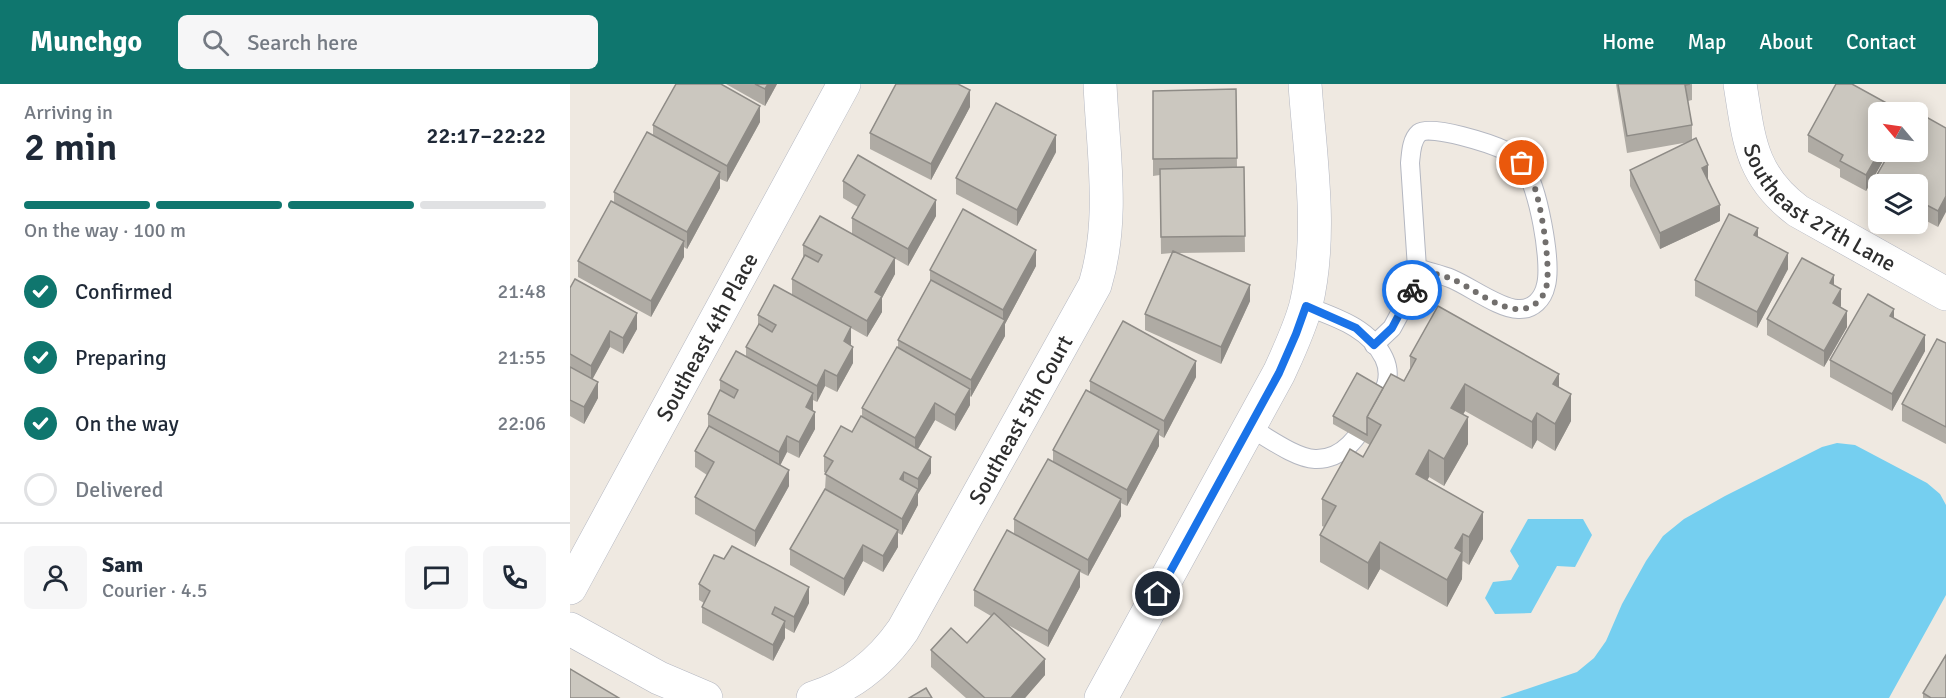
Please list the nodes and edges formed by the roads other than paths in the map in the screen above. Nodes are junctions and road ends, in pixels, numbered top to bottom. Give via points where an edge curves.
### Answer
1 (844, 84) edge
2 (1100, 84) edge
3 (1305, 84) edge
4 (1740, 84) edge
5 (1417, 268) junction
6 (1946, 294) edge
7 (1306, 306) junction
8 (1374, 345) junction
9 (1249, 427) junction
10 (570, 588) edge
11 (570, 629) edge
12 (706, 698) edge
13 (813, 698) edge
14 (1101, 698) edge

1 - 10 street, Southeast 4th Place
2 - 13 street, Southeast 5th Court via 1106,234 1092,292 891,648 850,682
3 - 7 street via 1315,221
4 - 6 street, Southeast 27th Lane via 1755,161 1784,201
5 - 5 lane via 1410,163 1421,131 1443,132 1498,147 1514,156 1530,174 1544,238 1548,279 1538,303 1509,308 1452,279
5 - 8 lane via 1411,293 1392,328
7 - 8 lane via 1356,328
7 - 9 street via 1283,364
8 - 9 lane via 1388,370 1387,382 1361,433 1338,454 1313,459
9 - 14 street
11 - 12 street via 659,678

